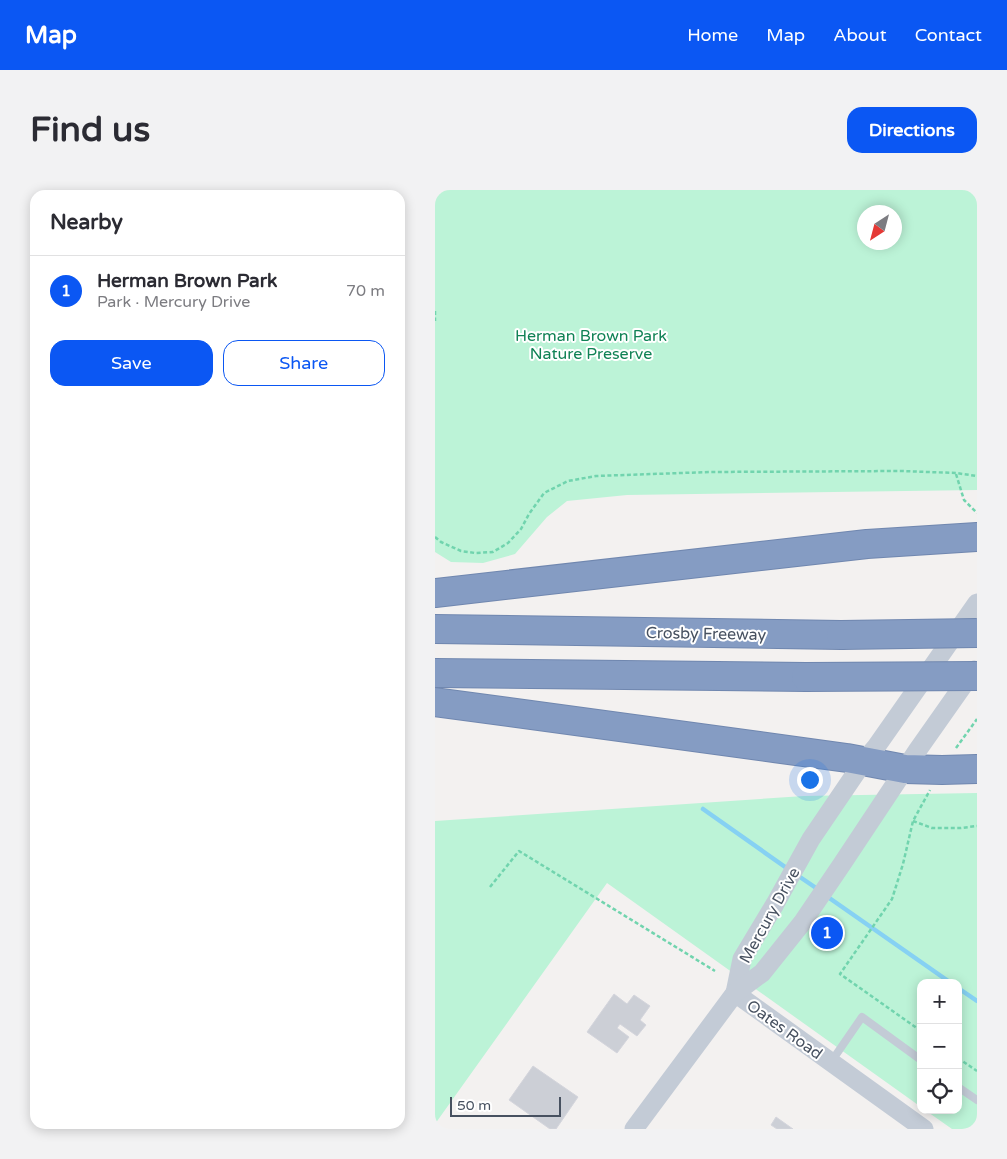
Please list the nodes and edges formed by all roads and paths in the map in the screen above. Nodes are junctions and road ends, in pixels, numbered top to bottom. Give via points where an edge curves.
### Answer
1 (435, 311) edge
2 (435, 321) edge
3 (956, 473) junction
4 (977, 476) edge
5 (977, 513) edge
6 (435, 537) edge
7 (977, 537) edge
8 (435, 593) edge
9 (977, 603) edge
10 (435, 628) edge
11 (977, 634) edge
12 (977, 666) edge
13 (435, 672) edge
14 (977, 676) edge
15 (435, 702) edge
16 (977, 719) edge
17 (954, 752) dead end
18 (864, 761) junction
19 (905, 769) junction
20 (977, 769) edge
21 (931, 788) dead end
22 (913, 821) junction
23 (977, 826) edge
24 (490, 887) dead end
25 (715, 971) dead end
26 (735, 993) junction
27 (917, 1029) edge
28 (917, 1057) edge
29 (962, 1061) edge
30 (831, 1062) junction
31 (977, 1071) edge
32 (962, 1089) edge
33 (977, 1100) edge
34 (639, 1125) edge
35 (924, 1129) edge

1 - 2 path
3 - 4 path
3 - 5 path via 964,500
3 - 6 path via 720,472 596,476 568,481 544,493 521,529 508,543 493,552 461,551
7 - 8 highway via 867,544
9 - 18 street, Mercury Drive
10 - 11 highway, Crosby Freeway, bridge via 841,635
12 - 19 street, Mercury Drive
13 - 14 highway, bridge
15 - 18 highway
16 - 17 path
18 - 19 highway
18 - 26 street, Mercury Drive via 811,839 742,959
19 - 20 highway
19 - 26 street, Mercury Drive via 802,923 762,973
21 - 22 path
22 - 23 path via 932,828
22 - 27 path via 892,899 840,974
24 - 25 path via 519,851
26 - 30 street, Oates Road
26 - 34 street, Oates Road
28 - 30 lane via 862,1017
29 - 31 path
30 - 35 street, Oates Road
32 - 33 lane

